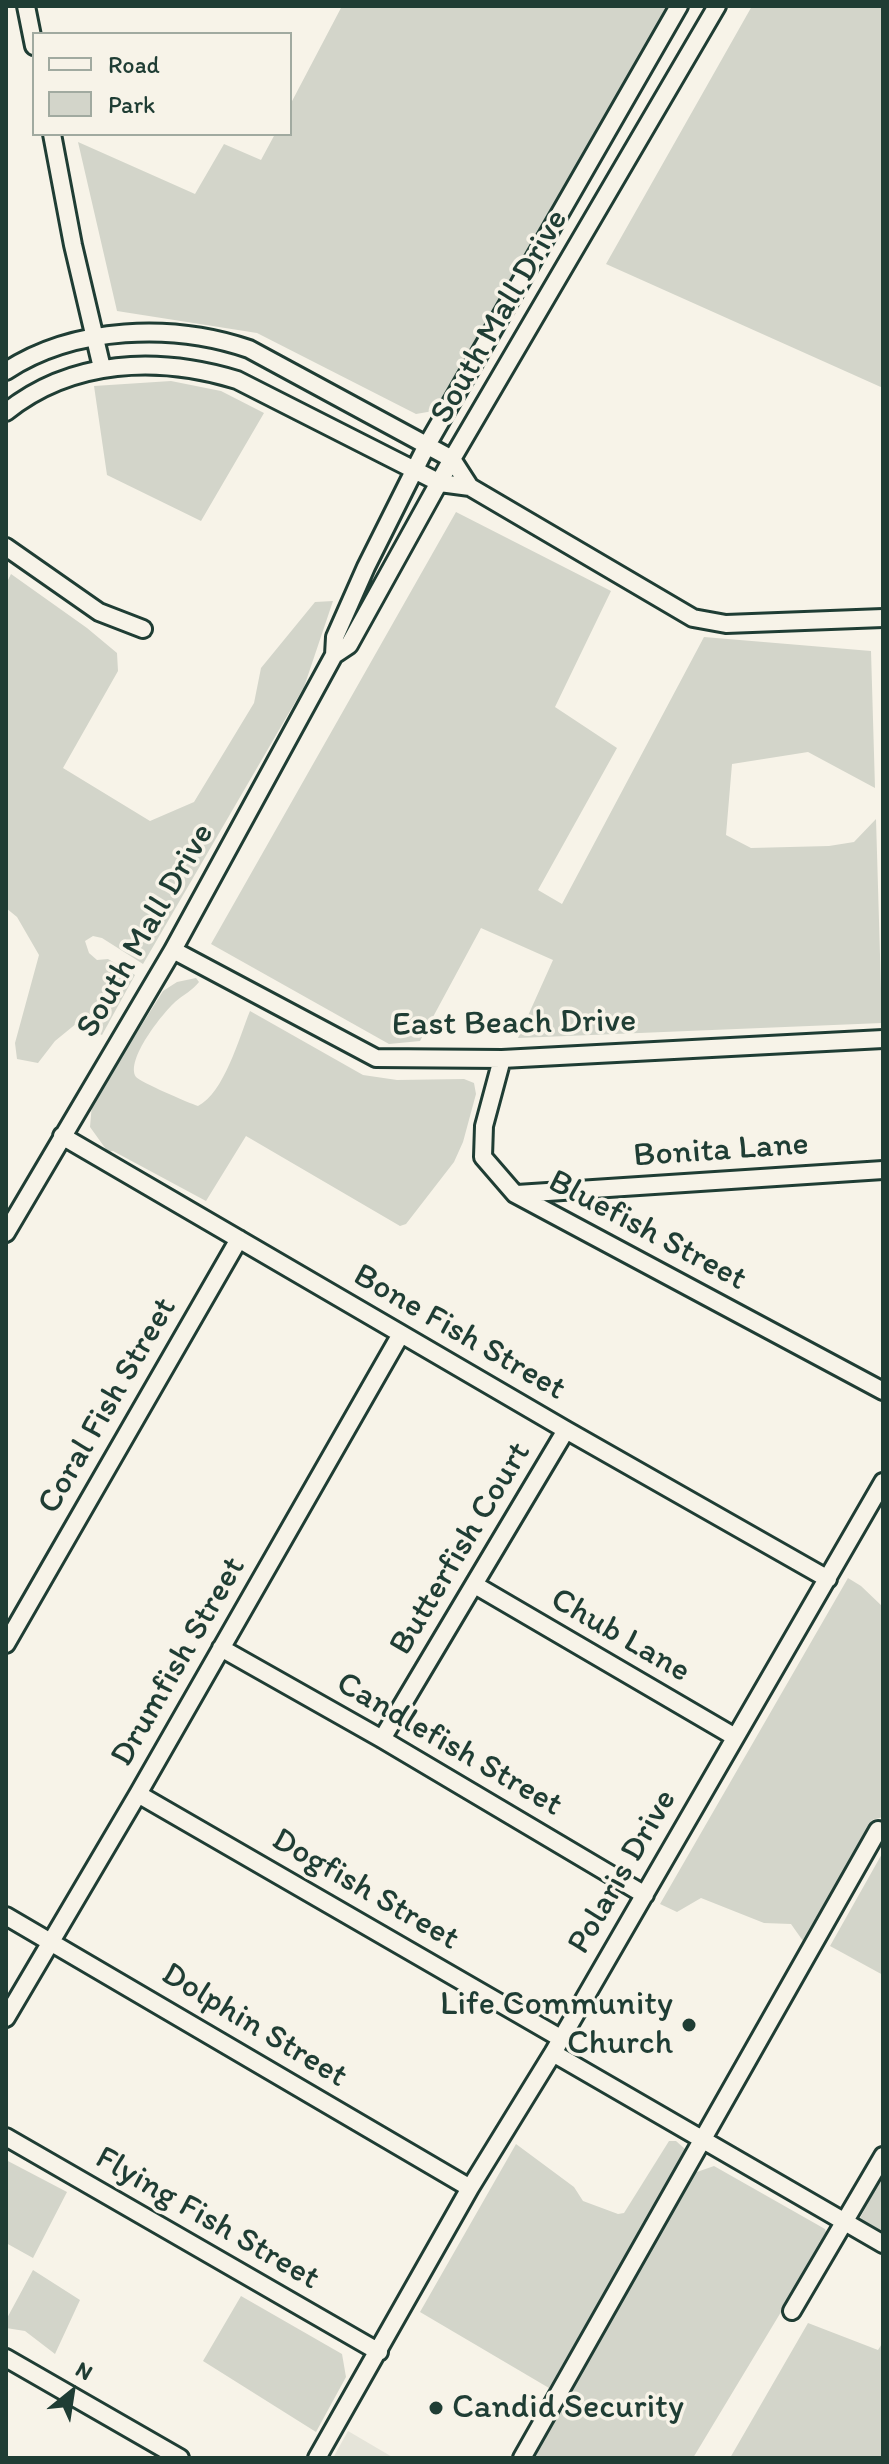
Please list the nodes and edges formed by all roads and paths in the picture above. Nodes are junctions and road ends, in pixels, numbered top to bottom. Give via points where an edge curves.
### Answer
1 (26, 6) edge
2 (679, 6) edge
3 (717, 6) edge
4 (32, 36) edge
5 (52, 136) edge
6 (503, 313) junction
7 (528, 327) junction
8 (95, 338) junction
9 (102, 368) junction
10 (6, 371) edge
11 (6, 412) edge
12 (427, 445) junction
13 (452, 459) junction
14 (414, 470) junction
15 (440, 483) junction
16 (470, 487) junction
17 (6, 547) edge
18 (883, 619) edge
19 (143, 629) dead end
20 (334, 655) junction
21 (173, 950) junction
22 (883, 1039) edge
23 (502, 1059) junction
24 (62, 1136) junction
25 (883, 1170) edge
26 (515, 1194) junction
27 (6, 1233) edge
28 (239, 1239) junction
29 (401, 1334) junction
30 (883, 1391) edge
31 (566, 1430) junction
32 (883, 1482) edge
33 (828, 1579) junction
34 (475, 1585) junction
35 (6, 1644) edge
36 (221, 1648) junction
37 (735, 1737) junction
38 (382, 1739) junction
39 (138, 1794) junction
40 (878, 1830) dead end
41 (645, 1895) junction
42 (6, 1916) edge
43 (50, 1941) junction
44 (6, 2018) edge
45 (558, 2046) junction
46 (6, 2137) edge
47 (704, 2142) junction
48 (883, 2156) edge
49 (470, 2188) junction
50 (845, 2222) junction
51 (883, 2244) edge
52 (792, 2311) dead end
53 (379, 2352) junction
54 (6, 2358) edge
55 (180, 2458) edge
56 (317, 2458) edge
57 (522, 2458) edge

1 - 4 street
2 - 6 street, South Mall Drive
3 - 7 street, South Mall Drive
5 - 8 street
6 - 7 street
6 - 12 street, South Mall Drive
7 - 13 street, South Mall Drive
8 - 9 street
8 - 10 street via 43,352
8 - 12 street via 141,333 219,339 249,349
9 - 11 street via 46,386
9 - 14 street via 179,367 237,380
12 - 13 street
12 - 14 street, South Mall Drive
13 - 15 street, South Mall Drive
13 - 16 street
14 - 15 street
14 - 20 street, South Mall Drive via 335,637
15 - 16 street
15 - 20 street, South Mall Drive via 349,645
16 - 18 street via 700,620 726,624
17 - 19 street via 99,612
20 - 21 street, South Mall Drive
21 - 23 street, East Beach Drive via 376,1058
21 - 24 street, South Mall Drive
22 - 23 street, East Beach Drive
23 - 26 street, Bluefish Street via 484,1126 483,1157
24 - 27 street, South Mall Drive
24 - 28 street, Bone Fish Street
25 - 26 street, Bonita Lane
26 - 30 street, Bluefish Street
28 - 29 street, Bone Fish Street
28 - 35 street, Coral Fish Street
29 - 31 street, Bone Fish Street
29 - 36 street, Drumfish Street
31 - 33 street, Bone Fish Street
31 - 34 street, Butterfish Court
32 - 33 street, Polaris Drive
33 - 37 street, Polaris Drive
34 - 37 street, Chub Lane
34 - 38 street, Butterfish Court
36 - 38 street, Candlefish Street
36 - 39 street, Drumfish Street
37 - 41 street, Polaris Drive
38 - 41 street, Candlefish Street
39 - 43 street, Drumfish Street
39 - 45 street, Dogfish Street
40 - 47 street
41 - 45 street, Polaris Drive
42 - 43 street, Dolphin Street
43 - 44 street, Drumfish Street
43 - 49 street, Dolphin Street
45 - 47 street, Dogfish Street
45 - 49 street, Polaris Drive
46 - 53 street, Flying Fish Street
47 - 50 street, Dogfish Street
47 - 57 street
48 - 50 street
49 - 53 street, Polaris Drive
50 - 51 street, Dogfish Street
50 - 52 street
53 - 56 street, Polaris Drive
54 - 55 street

